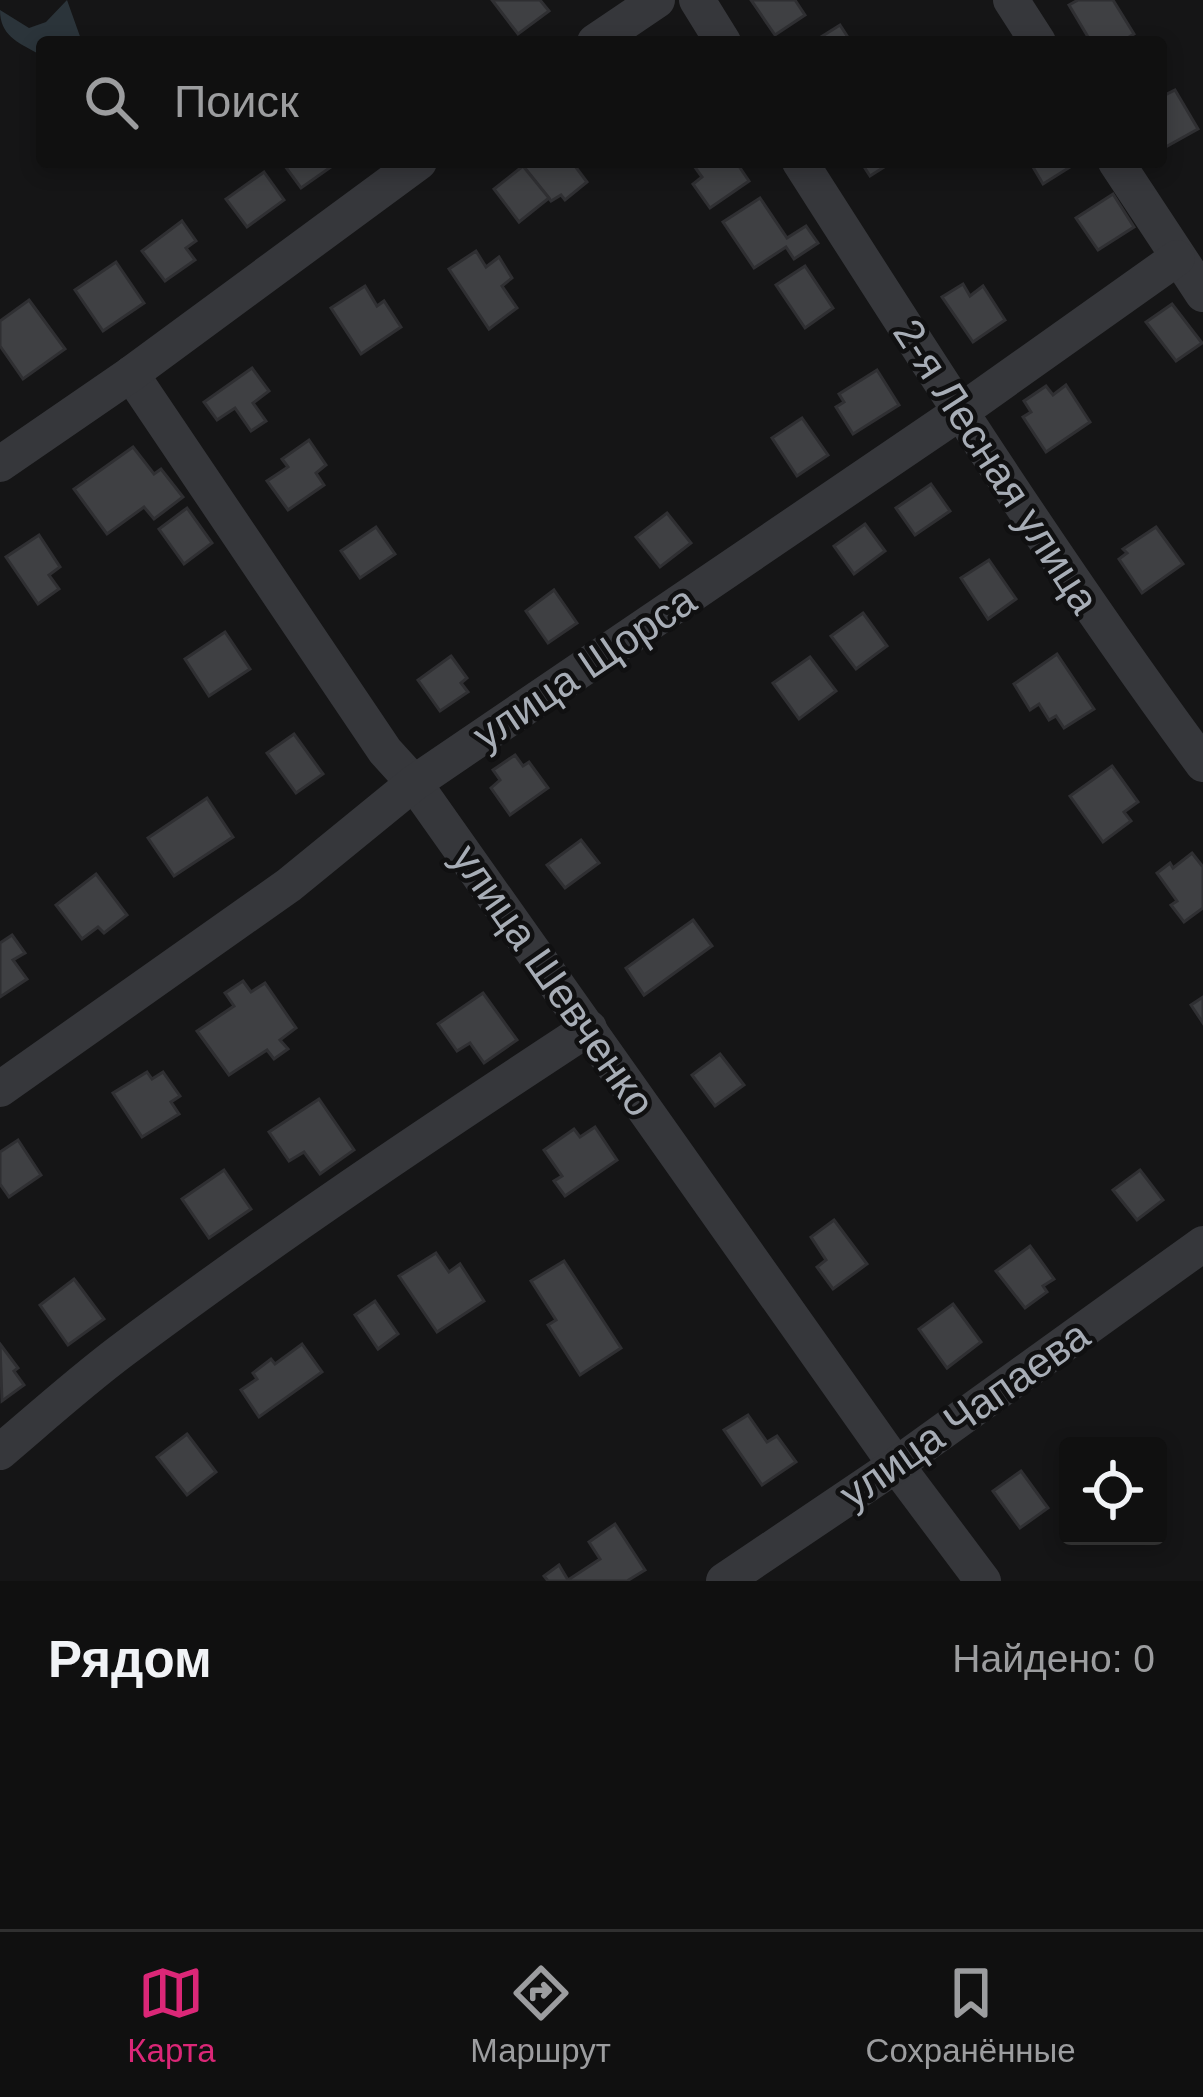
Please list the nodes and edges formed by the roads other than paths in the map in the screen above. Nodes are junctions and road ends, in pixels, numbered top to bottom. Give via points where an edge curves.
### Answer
1 (657, 0) edge
2 (697, 0) edge
3 (1011, 0) edge
4 (604, 36) edge
5 (719, 36) edge
6 (1034, 36) edge
7 (410, 168) edge
8 (804, 168) edge
9 (1119, 168) edge
10 (1178, 258) junction
11 (1203, 294) edge
12 (131, 374) junction
13 (960, 412) junction
14 (0, 464) edge
15 (1203, 764) edge
16 (414, 783) junction
17 (589, 1028) junction
18 (0, 1089) edge
19 (1203, 1244) edge
20 (0, 1452) edge
21 (896, 1465) junction
22 (724, 1581) edge
23 (983, 1581) edge

1 - 4 street
2 - 5 street
3 - 6 street
7 - 12 street
8 - 13 street, 2-я Лесная улица
9 - 10 street
10 - 11 street
10 - 13 street, улица Щорса
12 - 14 street
12 - 16 street, улица Шевченко
13 - 15 street, 2-я Лесная улица
13 - 16 street, улица Щорса
16 - 17 street, улица Шевченко
16 - 18 street, улица Щорса via 289,885
17 - 20 street via 246,1260
17 - 21 street, улица Шевченко
19 - 21 street, улица Чапаева
21 - 22 street, улица Чапаева
21 - 23 street, улица Шевченко

